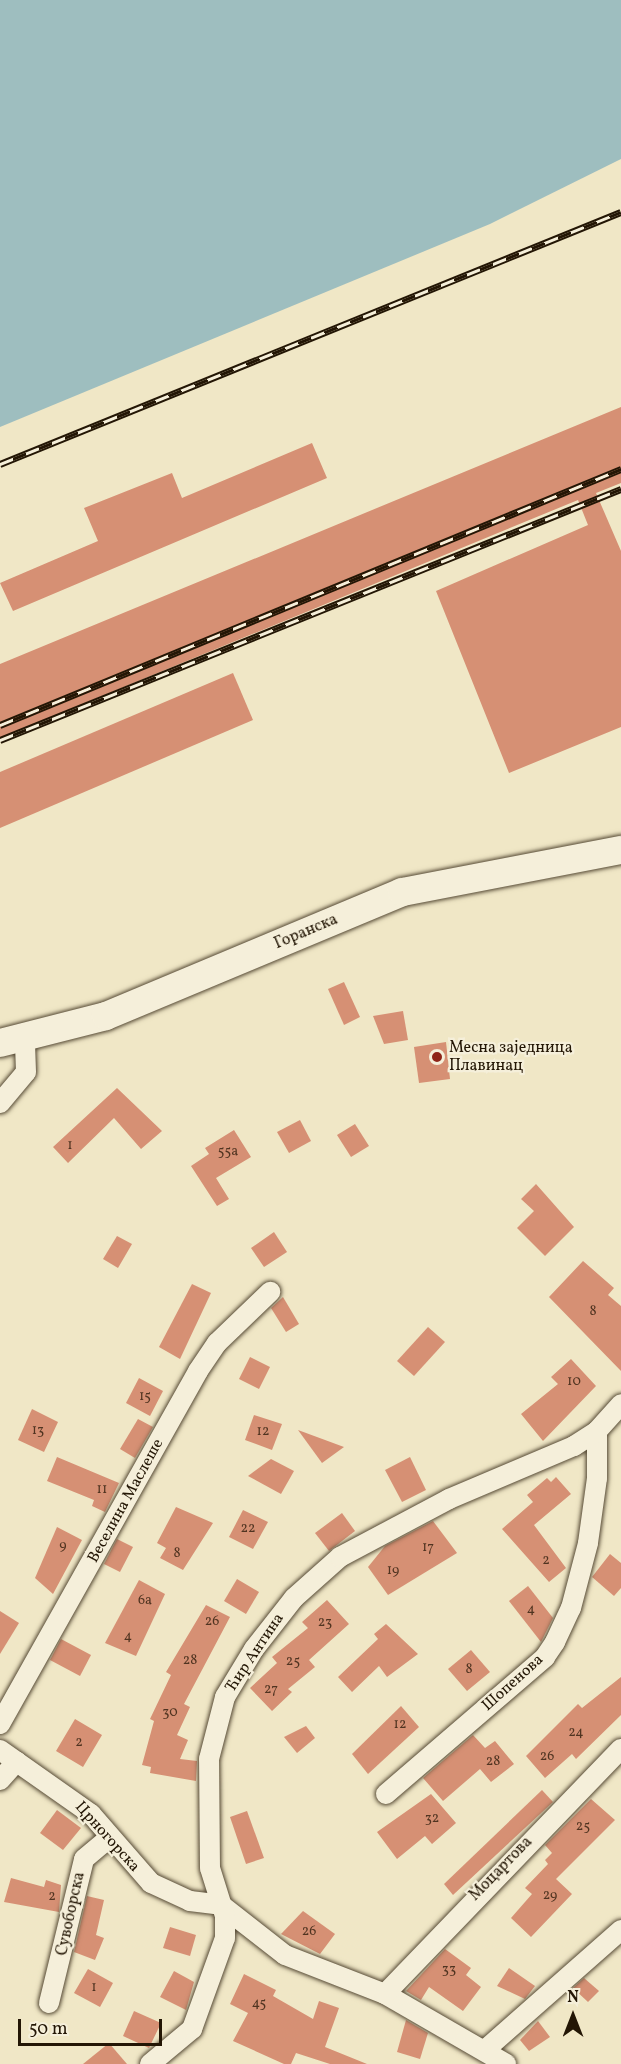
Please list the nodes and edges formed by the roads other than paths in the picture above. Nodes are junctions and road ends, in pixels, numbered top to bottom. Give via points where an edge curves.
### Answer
1 (621, 850) edge
2 (12, 1040) edge
3 (0, 1103) edge
4 (270, 1292) dead end
5 (621, 1404) edge
6 (597, 1431) junction
7 (0, 1724) edge
8 (621, 1749) edge
9 (0, 1750) edge
10 (17, 1761) junction
11 (0, 1780) edge
12 (386, 1794) dead end
13 (110, 1837) junction
14 (221, 1905) junction
15 (621, 1930) edge
16 (385, 1994) junction
17 (49, 2003) dead end
18 (486, 2049) junction
19 (150, 2064) edge
20 (506, 2064) edge

1 - 2 main road, Горанска via 402,892 106,1016
2 - 3 street via 26,1071
4 - 7 street, Веселина Маслеше via 217,1343 198,1371
5 - 6 street, Ћир Антина
6 - 12 street, Шопенова via 597,1478 588,1544 571,1608 555,1642 545,1657
6 - 14 street, Ћир Антина via 356,1546 318,1574 272,1624 225,1697 211,1749 208,1842
8 - 16 street, Моцартова
9 - 10 street, Црногорска
10 - 11 street
10 - 13 street, Црногорска via 70,1797
13 - 14 street, Црногорска via 134,1868 166,1893
13 - 17 street, Сувоборска via 84,1859
14 - 16 street via 302,1965
14 - 19 street, Ћир Антина via 225,1938 192,2029
15 - 18 street
16 - 18 street
18 - 20 street

